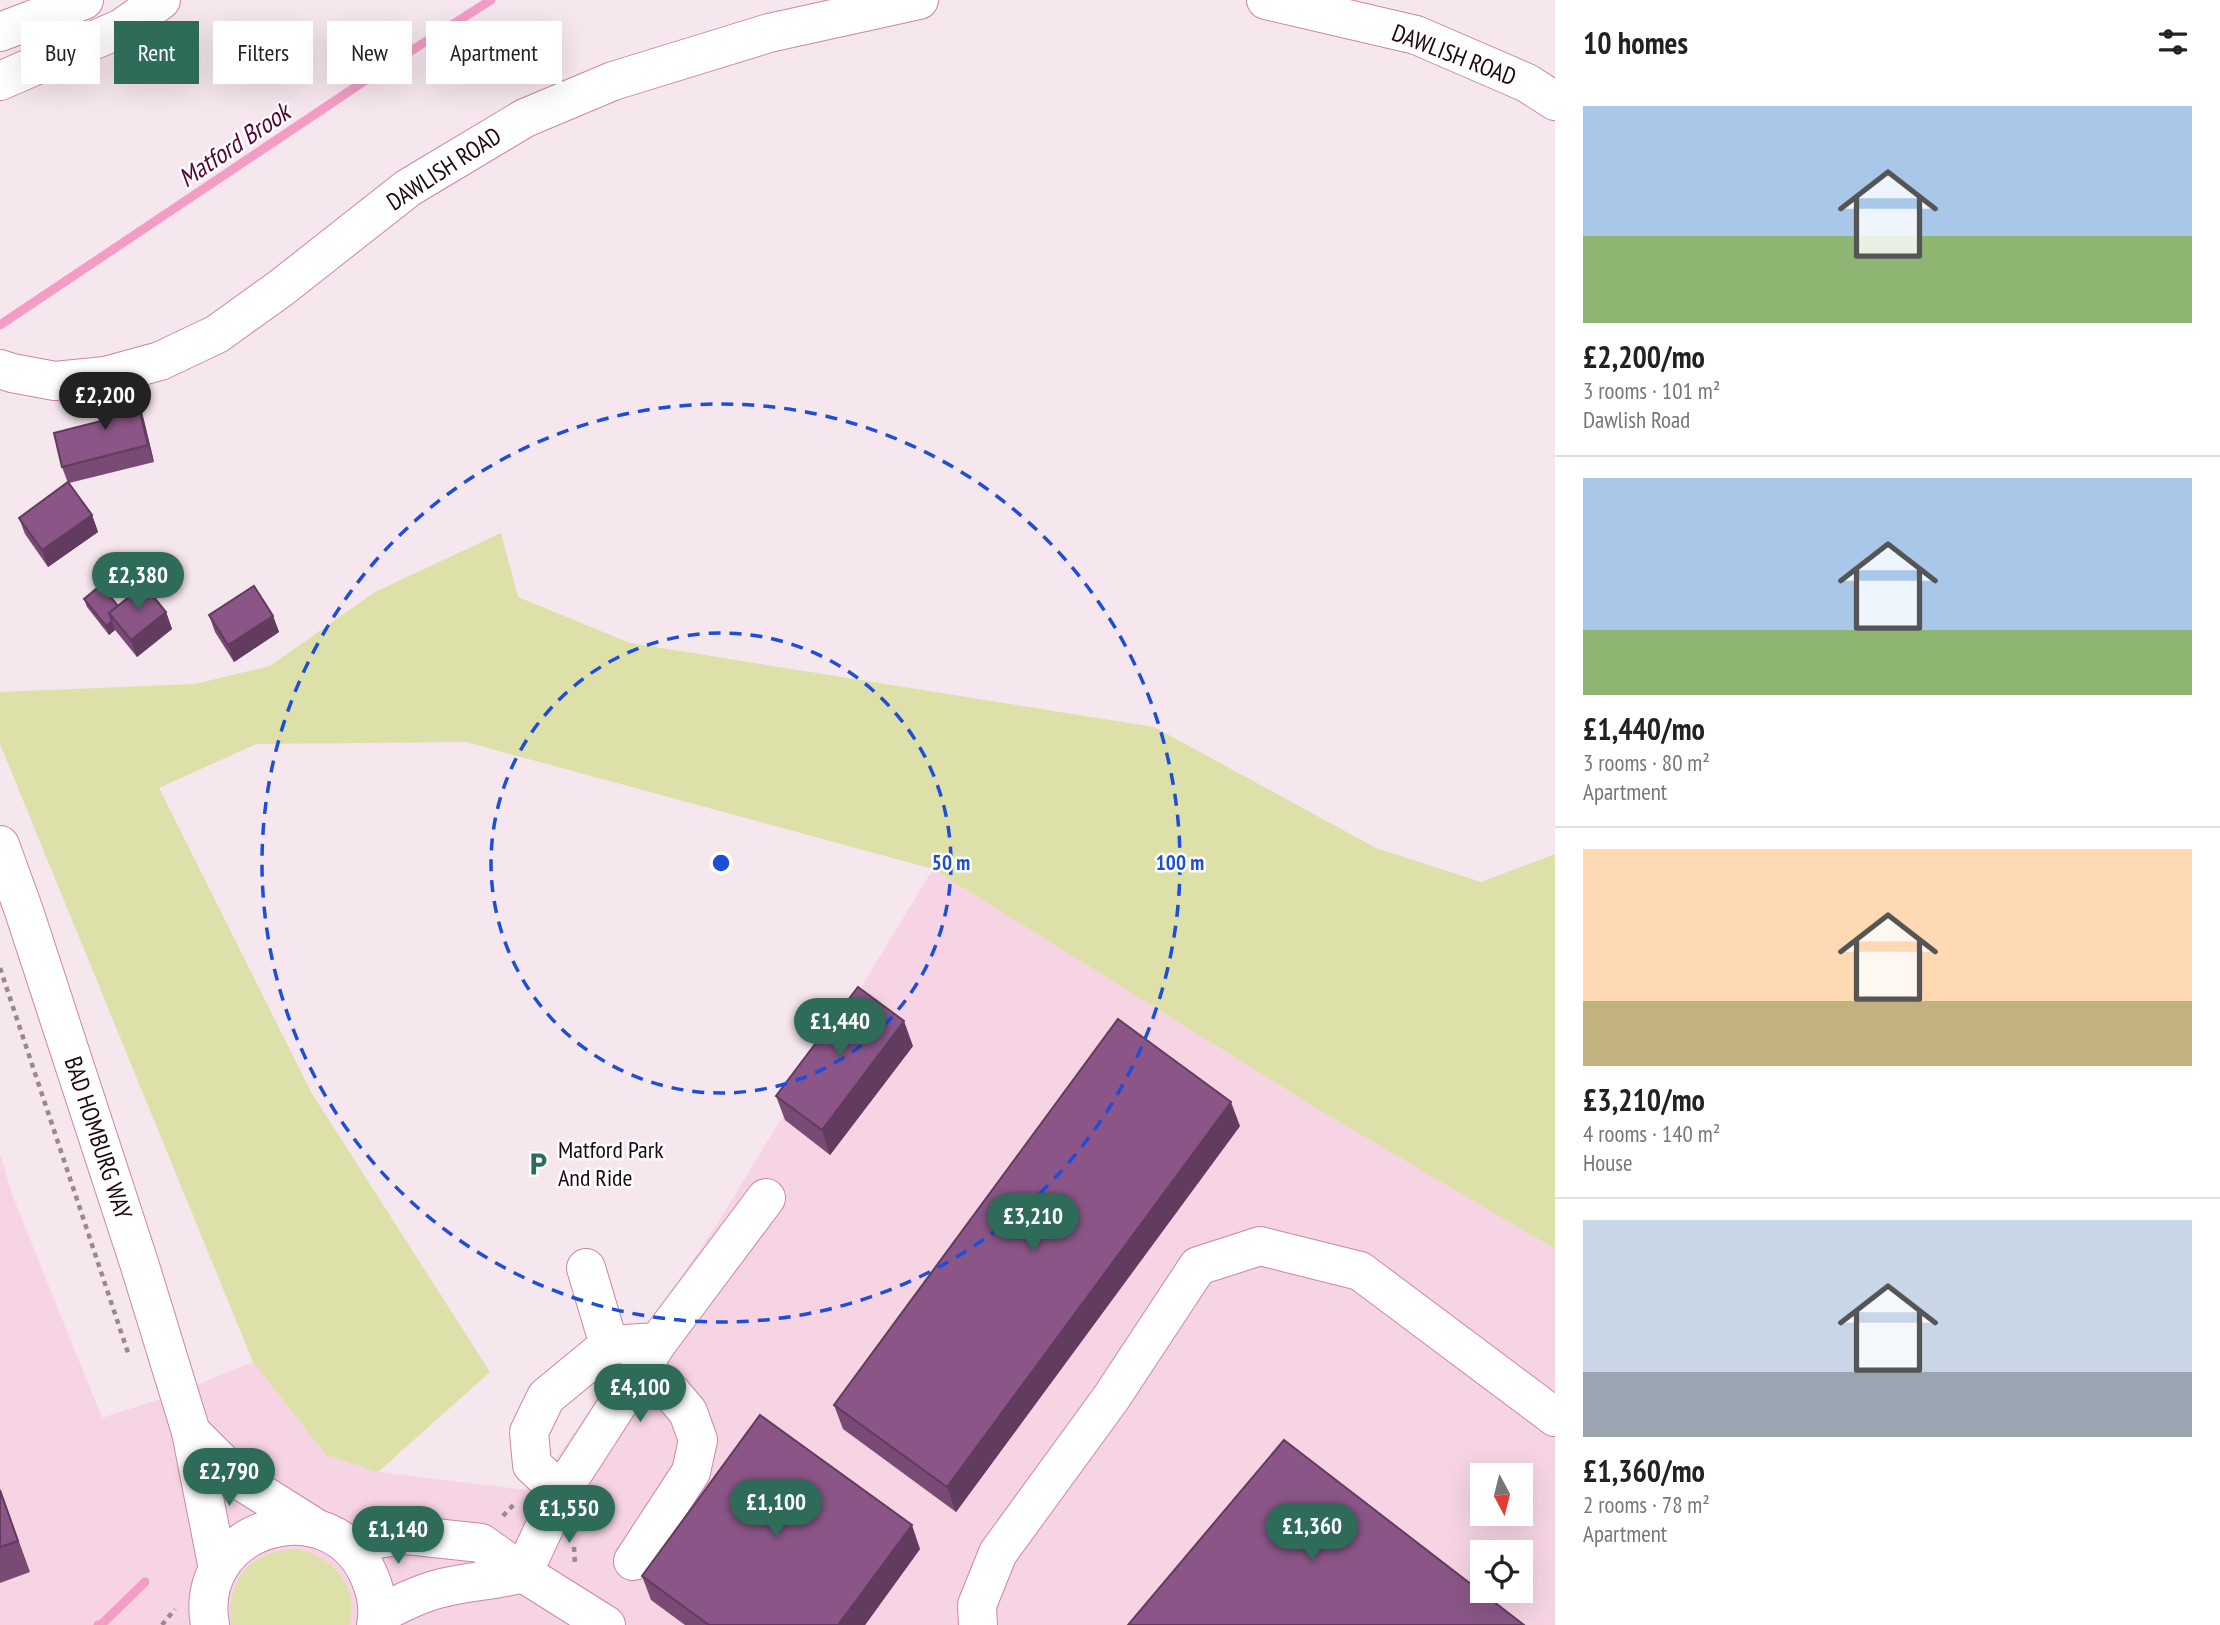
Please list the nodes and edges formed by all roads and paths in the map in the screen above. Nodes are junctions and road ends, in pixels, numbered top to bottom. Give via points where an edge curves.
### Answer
1 (84, 0) edge
2 (161, 0) edge
3 (919, 0) edge
4 (1266, 0) edge
5 (0, 32) edge
6 (0, 81) edge
7 (1555, 101) edge
8 (0, 369) edge
9 (0, 845) edge
10 (0, 968) edge
11 (766, 1199) dead end
12 (586, 1268) dead end
13 (657, 1344) junction
14 (609, 1345) junction
15 (128, 1354) dead end
16 (1555, 1417) edge
17 (191, 1432) junction
18 (561, 1492) junction
19 (314, 1527) junction
20 (356, 1552) junction
21 (633, 1561) dead end
22 (523, 1573) junction
23 (193, 1610) edge
24 (377, 1620) edge
25 (606, 1625) edge
26 (978, 1625) edge

1 - 5 street
2 - 6 street via 122,28
3 - 8 street, DAWLISH ROAD via 769,33 613,81 525,118 408,188 217,334 160,361 105,376 55,381
4 - 7 street, DAWLISH ROAD via 1416,35 1527,83
9 - 17 street, BAD HOMBURG WAY
10 - 15 path
11 - 13 street
12 - 14 street
13 - 14 street
13 - 18 street
13 - 21 street via 671,1392 688,1412 698,1440 691,1472
14 - 18 street via 546,1397 529,1432 532,1465
16 - 26 street via 1360,1271 1260,1246 1198,1266 1111,1398 998,1553 977,1605
17 - 19 street, BAD HOMBURG WAY via 238,1479
17 - 23 street, BAD HOMBURG WAY
18 - 22 street
19 - 20 street, BAD HOMBURG WAY
19 - 23 street via 281,1526 249,1537 232,1551
20 - 22 street via 376,1539 427,1535 481,1543
20 - 24 street via 374,1587
22 - 24 street via 439,1588
22 - 25 street

